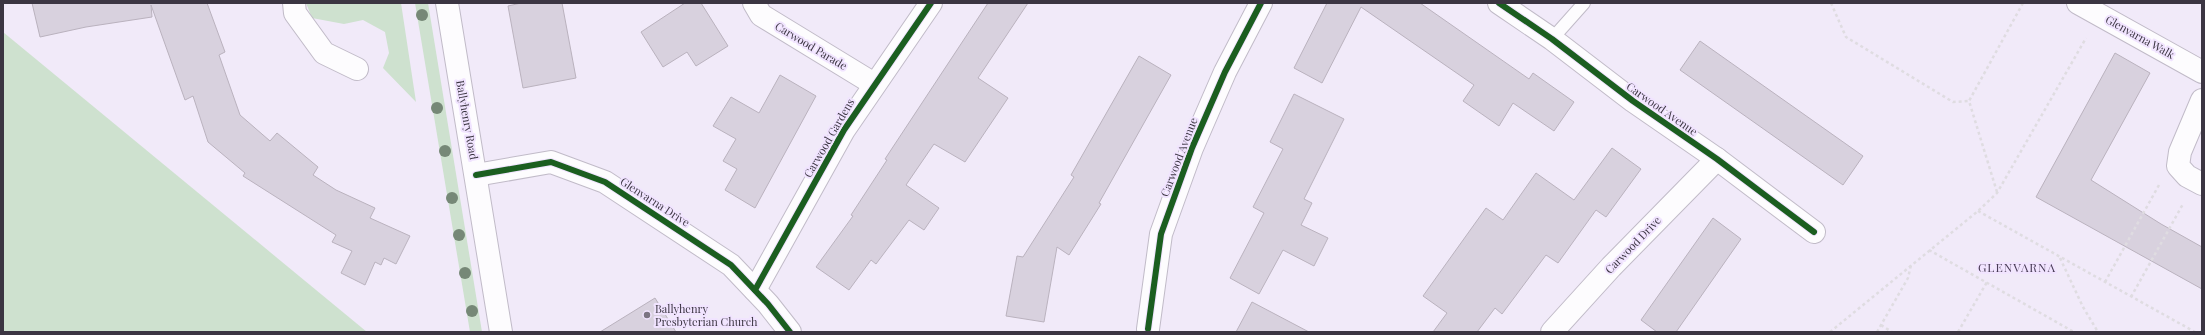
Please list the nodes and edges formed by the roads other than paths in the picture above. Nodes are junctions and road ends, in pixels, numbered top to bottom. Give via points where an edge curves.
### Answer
1 (294, 3) edge
2 (447, 3) edge
3 (754, 3) edge
4 (931, 3) edge
5 (1261, 3) edge
6 (1499, 3) edge
7 (1584, 3) edge
8 (2078, 3) edge
9 (1552, 39) junction
10 (357, 69) dead end
11 (2202, 72) edge
12 (874, 84) junction
13 (2202, 100) edge
14 (1717, 159) junction
15 (476, 174) junction
16 (2199, 182) edge
17 (1814, 232) dead end
18 (755, 290) junction
19 (1148, 329) dead end
20 (501, 332) edge
21 (790, 332) edge
22 (1552, 332) edge

1 - 10 street via 295,13 324,53
2 - 15 street, Ballyhenry Road
3 - 12 street, Carwood Parade via 761,15
4 - 12 street, Carwood Gardens
5 - 19 street, Carwood Avenue via 1225,72 1192,148 1161,234
6 - 9 street, Carwood Avenue
7 - 9 lane
8 - 11 street, Glenvarna Walk
9 - 14 street, Carwood Avenue via 1633,102
12 - 18 street, Carwood Gardens via 844,130
13 - 16 street via 2180,152 2178,166 2187,176
14 - 17 street, Carwood Avenue
14 - 22 street, Carwood Drive via 1611,267
15 - 18 street, Glenvarna Drive via 551,162 605,182 731,265
15 - 20 street, Ballyhenry Road
18 - 21 street, Glenvarna Drive

